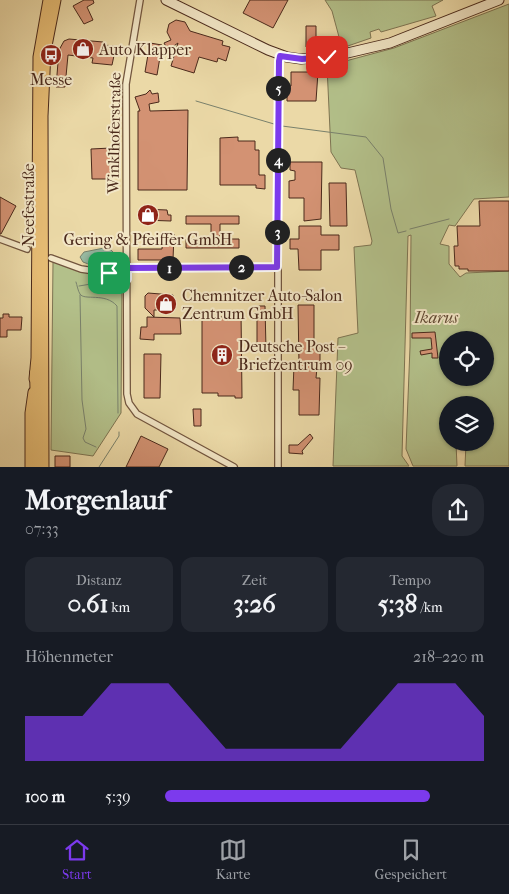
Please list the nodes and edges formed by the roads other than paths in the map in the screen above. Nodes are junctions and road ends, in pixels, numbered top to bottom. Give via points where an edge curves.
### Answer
1 (48, 0) edge
2 (56, 0) edge
3 (140, 0) edge
4 (166, 0) edge
5 (499, 0) edge
6 (280, 56) junction
7 (0, 240) edge
8 (27, 249) dead end
9 (51, 258) dead end
10 (277, 267) junction
11 (127, 268) junction
12 (127, 279) junction
13 (39, 371) junction
14 (30, 466) edge
15 (38, 466) edge
16 (44, 466) edge
17 (234, 466) edge
18 (278, 466) edge

1 - 13 main road, Neefestraße via 38,57
2 - 13 main road, Neefestraße via 46,51 44,90
3 - 11 street, Winklhoferstraße via 126,79
4 - 6 main road
5 - 6 main road via 374,48 327,57 302,59
6 - 10 street
7 - 8 street
9 - 12 street via 81,269
10 - 11 street
10 - 18 street
11 - 12 street, Winklhoferstraße
12 - 17 street, Winklhoferstraße via 129,403 137,414
13 - 14 main road, Neefestraße via 30,413
13 - 15 highway, Neefestraße
13 - 16 main road

